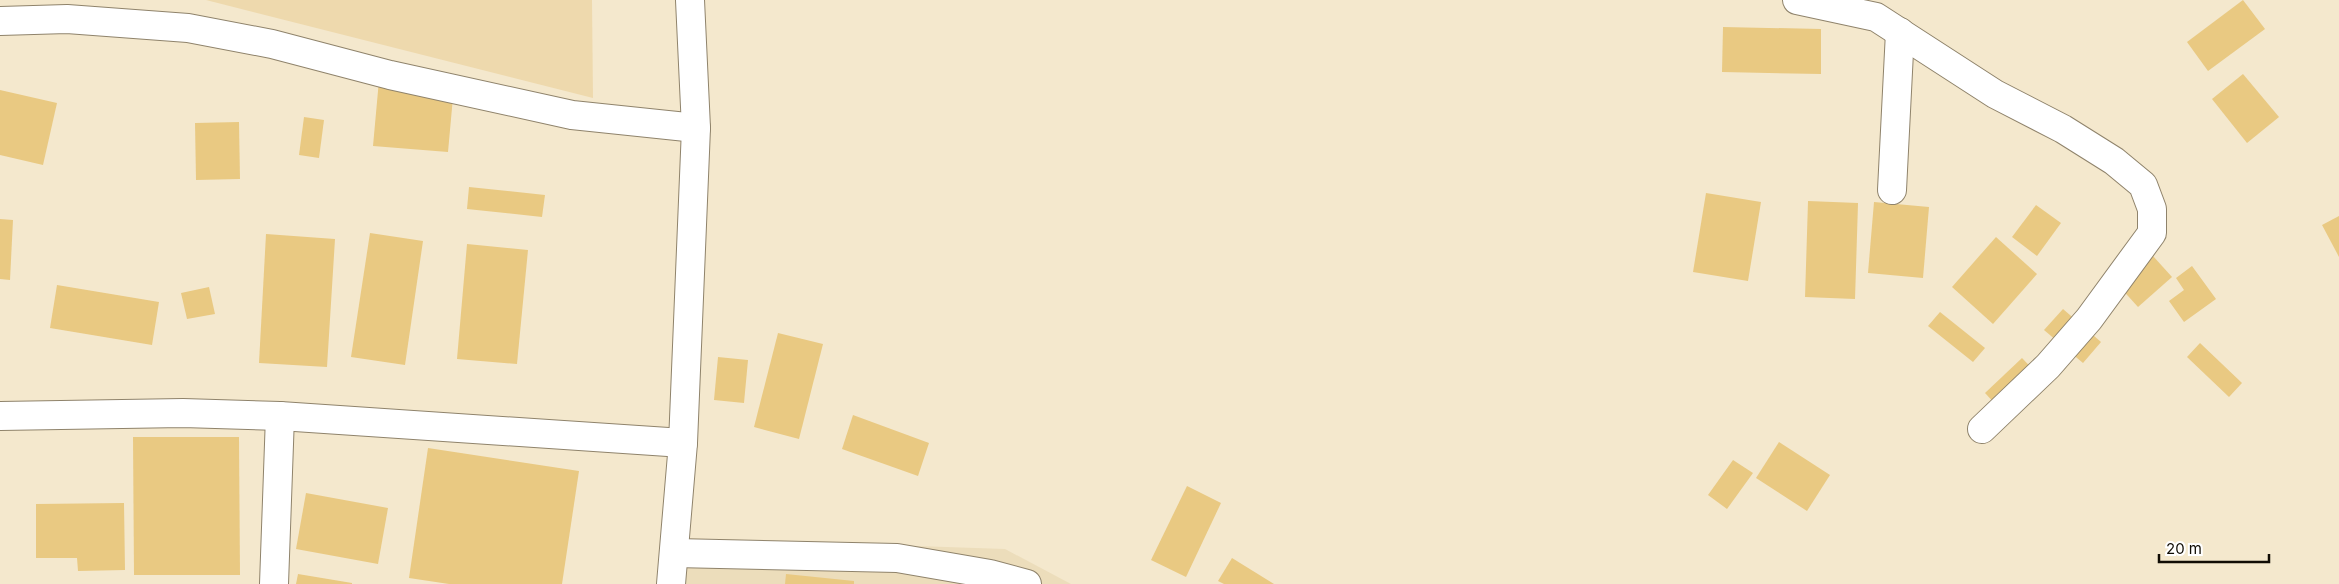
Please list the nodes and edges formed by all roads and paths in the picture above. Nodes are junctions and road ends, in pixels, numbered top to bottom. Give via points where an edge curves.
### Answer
1 (690, 0) edge
2 (1798, 0) edge
3 (0, 21) edge
4 (1900, 32) junction
5 (696, 128) junction
6 (1892, 190) dead end
7 (0, 416) edge
8 (280, 416) junction
9 (1982, 429) dead end
10 (683, 443) junction
11 (675, 553) junction
12 (274, 584) edge
13 (671, 584) edge
14 (1027, 584) edge

1 - 5 street
2 - 4 street via 1876,17
3 - 5 street via 67,19 188,28 272,44 390,75 572,115
4 - 6 street
4 - 9 street via 1995,94 2063,129 2114,161 2143,186 2152,209 2152,233 2088,319 2048,366
5 - 10 street
7 - 8 street via 183,413
8 - 10 street
8 - 12 street
10 - 11 street
11 - 13 street
11 - 14 street via 897,558 990,574

